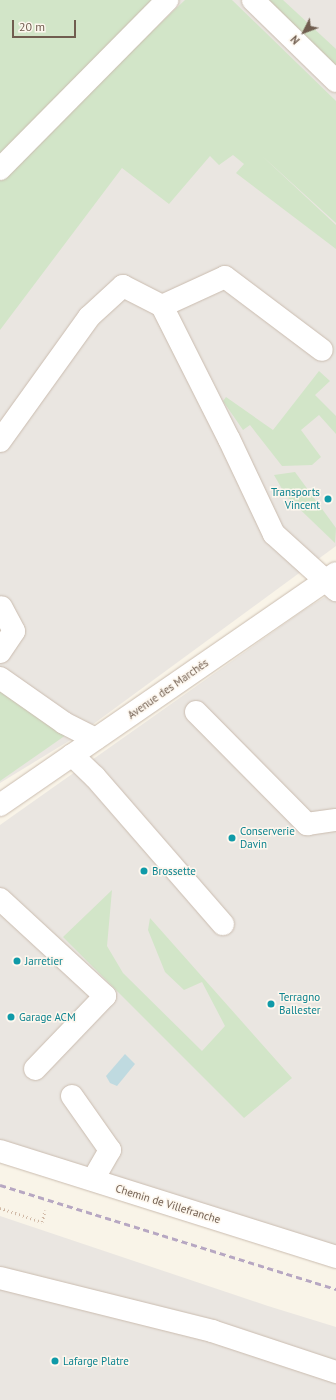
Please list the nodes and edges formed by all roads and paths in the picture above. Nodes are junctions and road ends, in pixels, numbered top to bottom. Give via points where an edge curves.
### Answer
1 (167, 0) edge
2 (253, 0) edge
3 (336, 81) edge
4 (0, 169) edge
5 (162, 306) junction
6 (322, 350) dead end
7 (0, 441) edge
8 (332, 581) edge
9 (1, 607) edge
10 (0, 652) edge
11 (0, 678) edge
12 (196, 712) dead end
13 (95, 739) junction
14 (72, 755) junction
15 (0, 805) edge
16 (336, 820) edge
17 (0, 899) edge
18 (223, 924) dead end
19 (35, 1069) dead end
20 (72, 1096) dead end
21 (0, 1151) edge
22 (93, 1180) junction
23 (0, 1208) edge
24 (45, 1210) dead end
25 (336, 1257) edge
26 (0, 1278) edge
27 (336, 1372) edge

1 - 4 street
2 - 3 street
5 - 6 street via 225,277
5 - 7 street via 123,286 89,317
5 - 8 street via 274,534
8 - 13 street, Avenue des Marchés
9 - 10 street via 14,631
11 - 13 street via 64,722
12 - 16 street via 307,824
13 - 14 street, Avenue des Marchés
14 - 15 street, Avenue des Marchés
14 - 18 street via 96,777
17 - 19 street via 105,996
20 - 22 street via 110,1150
21 - 22 street, Chemin de Villefranche
22 - 25 street, Chemin de Villefranche
23 - 24 path via 42,1222
26 - 27 street via 212,1331

